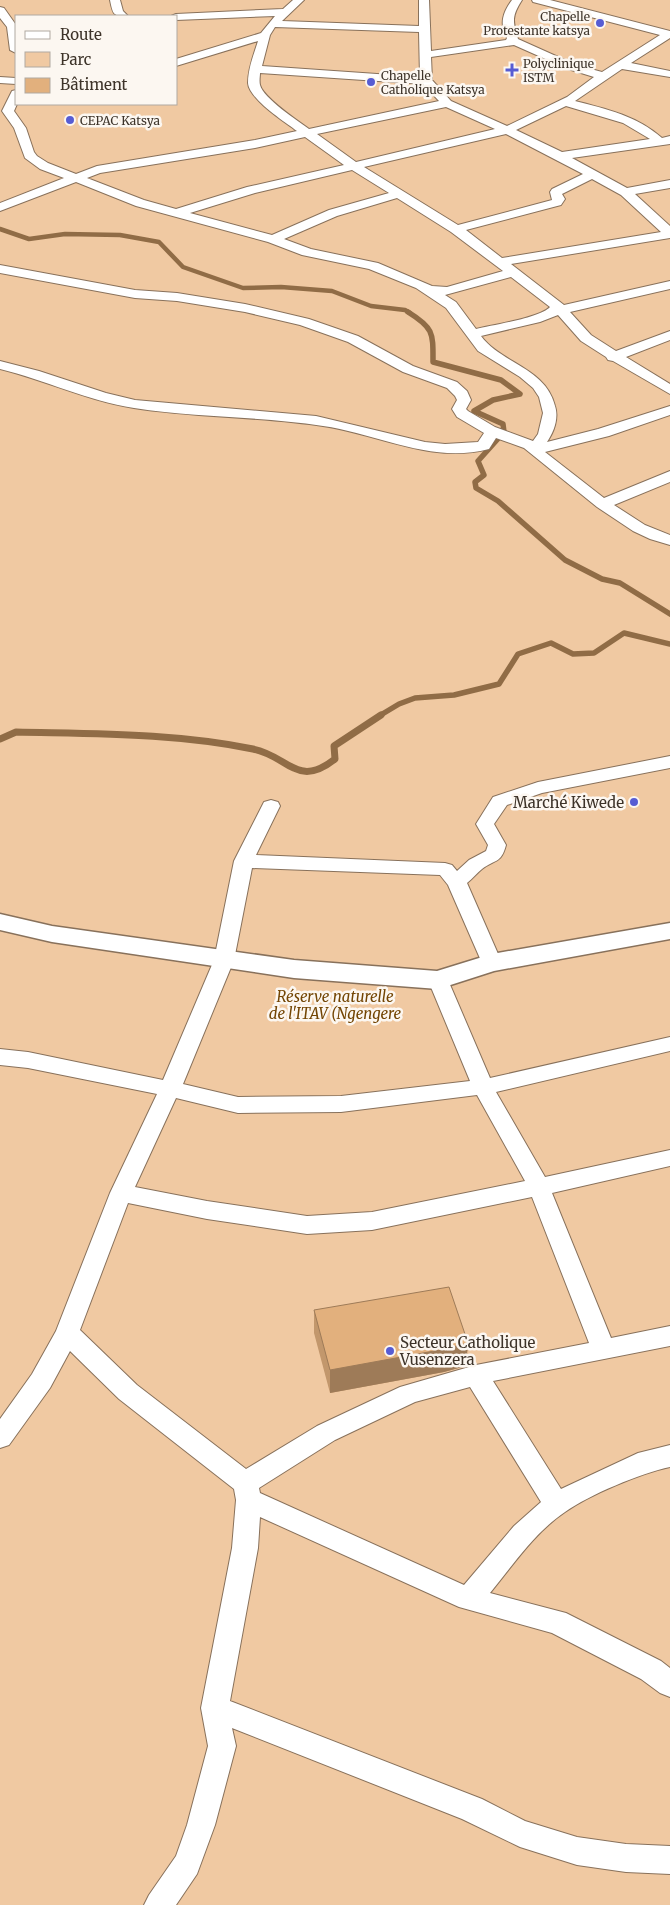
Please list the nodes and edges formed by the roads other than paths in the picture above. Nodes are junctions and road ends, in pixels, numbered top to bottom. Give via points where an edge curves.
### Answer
1 (115, 0) edge
2 (299, 0) edge
3 (424, 0) edge
4 (517, 0) edge
5 (537, 0) edge
6 (0, 10) edge
7 (288, 12) junction
8 (122, 15) edge
9 (178, 17) edge
10 (424, 29) junction
11 (269, 30) junction
12 (511, 40) junction
13 (15, 44) edge
14 (424, 55) junction
15 (178, 62) edge
16 (621, 65) junction
17 (255, 69) junction
18 (670, 74) edge
19 (603, 76) junction
20 (0, 80) edge
21 (15, 81) edge
22 (426, 81) junction
23 (15, 95) edge
24 (564, 102) junction
25 (447, 103) junction
26 (4, 113) edge
27 (507, 130) junction
28 (308, 134) junction
29 (665, 141) edge
30 (560, 156) junction
31 (354, 166) junction
32 (592, 174) junction
33 (73, 178) junction
34 (670, 184) edge
35 (625, 192) junction
36 (398, 194) junction
37 (0, 207) edge
38 (175, 213) junction
39 (456, 229) junction
40 (670, 233) edge
41 (273, 239) junction
42 (501, 262) junction
43 (0, 269) edge
44 (512, 273) junction
45 (670, 285) edge
46 (429, 290) junction
47 (559, 309) junction
48 (472, 334) junction
49 (670, 335) edge
50 (613, 357) junction
51 (0, 365) edge
52 (670, 390) edge
53 (670, 410) edge
54 (499, 433) junction
55 (535, 449) junction
56 (670, 476) edge
57 (603, 504) junction
58 (670, 540) edge
59 (670, 762) edge
60 (271, 806) dead end
61 (244, 861) junction
62 (457, 882) junction
63 (0, 922) edge
64 (670, 931) edge
65 (224, 960) junction
66 (492, 962) junction
67 (438, 980) junction
68 (670, 1044) edge
69 (0, 1057) edge
70 (484, 1087) junction
71 (170, 1088) junction
72 (670, 1158) edge
73 (539, 1188) junction
74 (121, 1193) junction
75 (67, 1332) junction
76 (670, 1336) edge
77 (603, 1348) junction
78 (476, 1375) junction
79 (0, 1438) edge
80 (670, 1456) edge
81 (247, 1491) junction
82 (556, 1504) junction
83 (468, 1599) junction
84 (670, 1684) edge
85 (215, 1708) junction
86 (670, 1860) edge
87 (159, 1905) edge

1 - 8 street
2 - 7 street
3 - 10 street
4 - 12 street via 506,22
5 - 16 street via 668,34
6 - 13 street via 12,27
7 - 9 street
7 - 11 street
10 - 11 street
10 - 14 street
11 - 15 street
11 - 17 street
12 - 14 street via 510,43
12 - 19 street via 572,67
14 - 22 street
16 - 18 street
16 - 19 street
17 - 22 street
17 - 28 street via 254,85 261,95
19 - 24 street
20 - 21 street
22 - 25 street
23 - 26 street
24 - 27 street
24 - 29 street via 622,118
25 - 27 street
25 - 28 street
26 - 33 street via 20,130 24,147 32,158
27 - 30 street
27 - 31 street
28 - 31 street
28 - 33 street via 123,165
29 - 30 street
30 - 32 street
31 - 36 street
31 - 38 street via 251,190
32 - 35 street
32 - 39 street via 556,192 557,202
33 - 37 street
33 - 38 street
34 - 35 street
35 - 40 street
36 - 39 street
36 - 41 street via 333,213
38 - 41 street
39 - 42 street
40 - 42 street
41 - 46 street via 307,252 373,266
42 - 44 street
43 - 54 street via 135,294 245,308 323,328 353,339 408,369 452,385 462,394 464,400 459,409 462,414
44 - 46 street via 447,291
44 - 47 street
45 - 47 street
46 - 48 street via 451,306
47 - 48 street via 535,319
47 - 50 street via 586,338
48 - 55 street via 483,348 538,385 546,397 550,413 545,434
49 - 50 street
50 - 52 street
51 - 54 street via 118,400 172,409 328,422 407,443 468,449 484,446
53 - 55 street via 626,427
54 - 55 street
55 - 57 street
56 - 57 street
57 - 58 street via 661,539
59 - 62 street via 538,788 500,801 486,824 497,845 494,855 476,864
60 - 61 street
61 - 62 street via 445,869
61 - 65 street
62 - 66 street
63 - 65 street via 52,934
64 - 66 street
65 - 67 street
65 - 71 street
66 - 67 street
67 - 70 street
68 - 70 street
69 - 71 street
70 - 71 street via 340,1104 290,1105 238,1105
70 - 73 street
71 - 74 street
72 - 73 street
73 - 74 street via 372,1221 306,1225 216,1212
73 - 77 street
74 - 75 street
75 - 79 street via 41,1381
75 - 81 street via 128,1392
76 - 77 street
77 - 78 street
78 - 81 street via 409,1394 326,1434
78 - 82 street
80 - 82 street via 647,1462
81 - 83 street
81 - 85 street via 245,1548
82 - 83 street via 523,1534
83 - 84 street via 557,1622 651,1670
85 - 86 street via 472,1809 520,1833 577,1851
85 - 87 street via 222,1746 201,1826 186,1864

